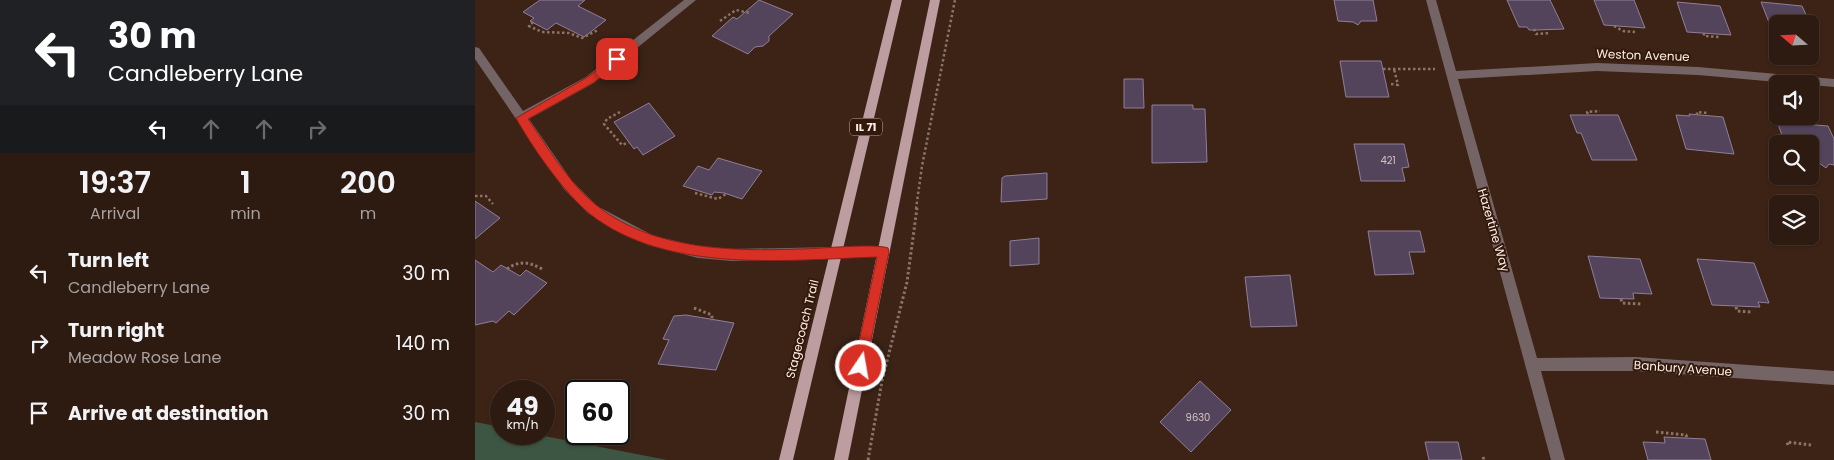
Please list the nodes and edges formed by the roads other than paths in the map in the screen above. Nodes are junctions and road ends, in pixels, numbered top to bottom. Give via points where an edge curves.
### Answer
1 (691, 0) edge
2 (897, 0) edge
3 (935, 0) edge
4 (1431, 0) edge
5 (475, 51) edge
6 (1451, 72) junction
7 (1834, 82) edge
8 (521, 118) junction
9 (883, 252) junction
10 (836, 253) junction
11 (1533, 365) junction
12 (1834, 378) edge
13 (786, 460) edge
14 (841, 460) edge
15 (1558, 460) edge

1 - 8 street via 590,80
2 - 10 main road, Stagecoach Trail / IL 71
3 - 9 main road
4 - 6 street, Hazertine Way
5 - 8 street
6 - 7 street, Weston Avenue via 1597,67
6 - 11 street, Hazertine Way
8 - 10 street via 568,185 593,210 652,241 698,252 732,255
9 - 10 street
9 - 14 main road
10 - 13 main road, Stagecoach Trail / IL 71
11 - 12 street, Banbury Avenue via 1636,364
11 - 15 street, Hazertine Way

